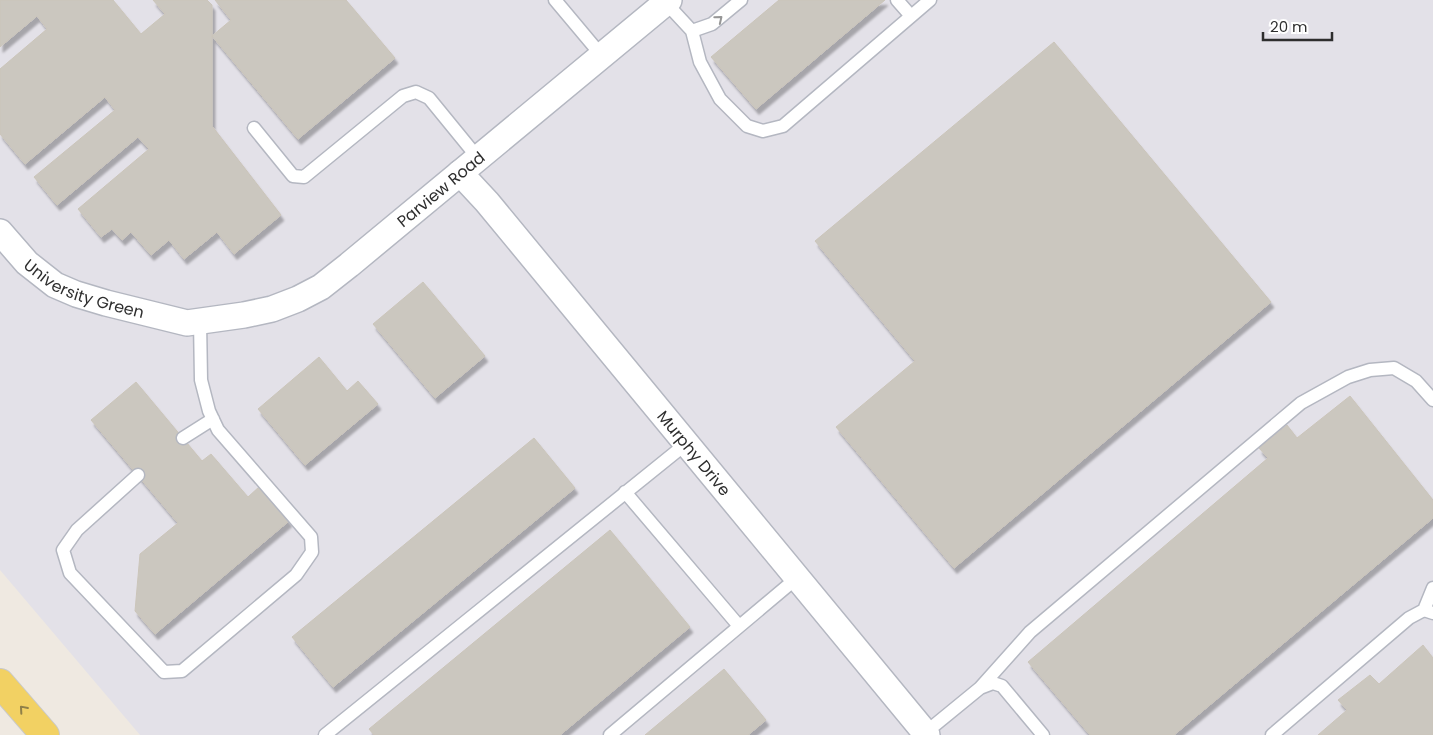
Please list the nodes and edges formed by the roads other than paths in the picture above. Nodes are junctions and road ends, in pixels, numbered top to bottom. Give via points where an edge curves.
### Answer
1 (555, 0) edge
2 (741, 0) edge
3 (897, 0) edge
4 (930, 0) edge
5 (668, 1) edge
6 (911, 16) junction
7 (692, 31) junction
8 (602, 56) junction
9 (254, 128) dead end
10 (469, 165) junction
11 (0, 232) edge
12 (192, 322) junction
13 (1433, 400) edge
14 (212, 419) junction
15 (183, 438) dead end
16 (686, 443) junction
17 (138, 476) dead end
18 (625, 492) junction
19 (798, 578) junction
20 (1433, 588) edge
21 (1428, 611) edge
22 (739, 626) junction
23 (0, 683) edge
24 (980, 688) junction
25 (926, 734) edge
26 (45, 735) edge
27 (325, 735) edge
28 (610, 735) edge
29 (1043, 735) edge
30 (1272, 735) edge

1 - 8 lane
7 -> 2 lane via 712,24
3 - 6 lane
4 - 6 lane
5 - 7 lane
5 - 8 street, Parview Road
6 - 7 lane via 783,126 763,131 747,126 720,99 700,62
8 - 10 street, Parview Road
9 - 10 lane via 294,176 304,177 402,96 416,92 429,98
10 - 12 street, Parview Road via 321,287 272,309
10 - 16 street, Murphy Drive via 487,202
11 - 12 street, University Green via 27,264 76,294
12 - 14 lane via 201,380
13 - 24 lane via 1416,381 1394,368 1348,376 1301,403 1030,632
14 - 15 lane
14 - 17 lane via 311,537 312,552 296,575 182,670 164,672 70,573 63,550 77,530
16 - 18 lane
16 - 19 street, Murphy Drive
18 - 22 lane
18 - 27 lane
19 - 22 lane
19 - 25 street, Murphy Drive
20 - 21 lane
21 - 30 lane via 1408,618
22 - 28 lane
26 -> 23 main road
24 - 25 lane
24 - 29 lane via 993,683 1002,686

